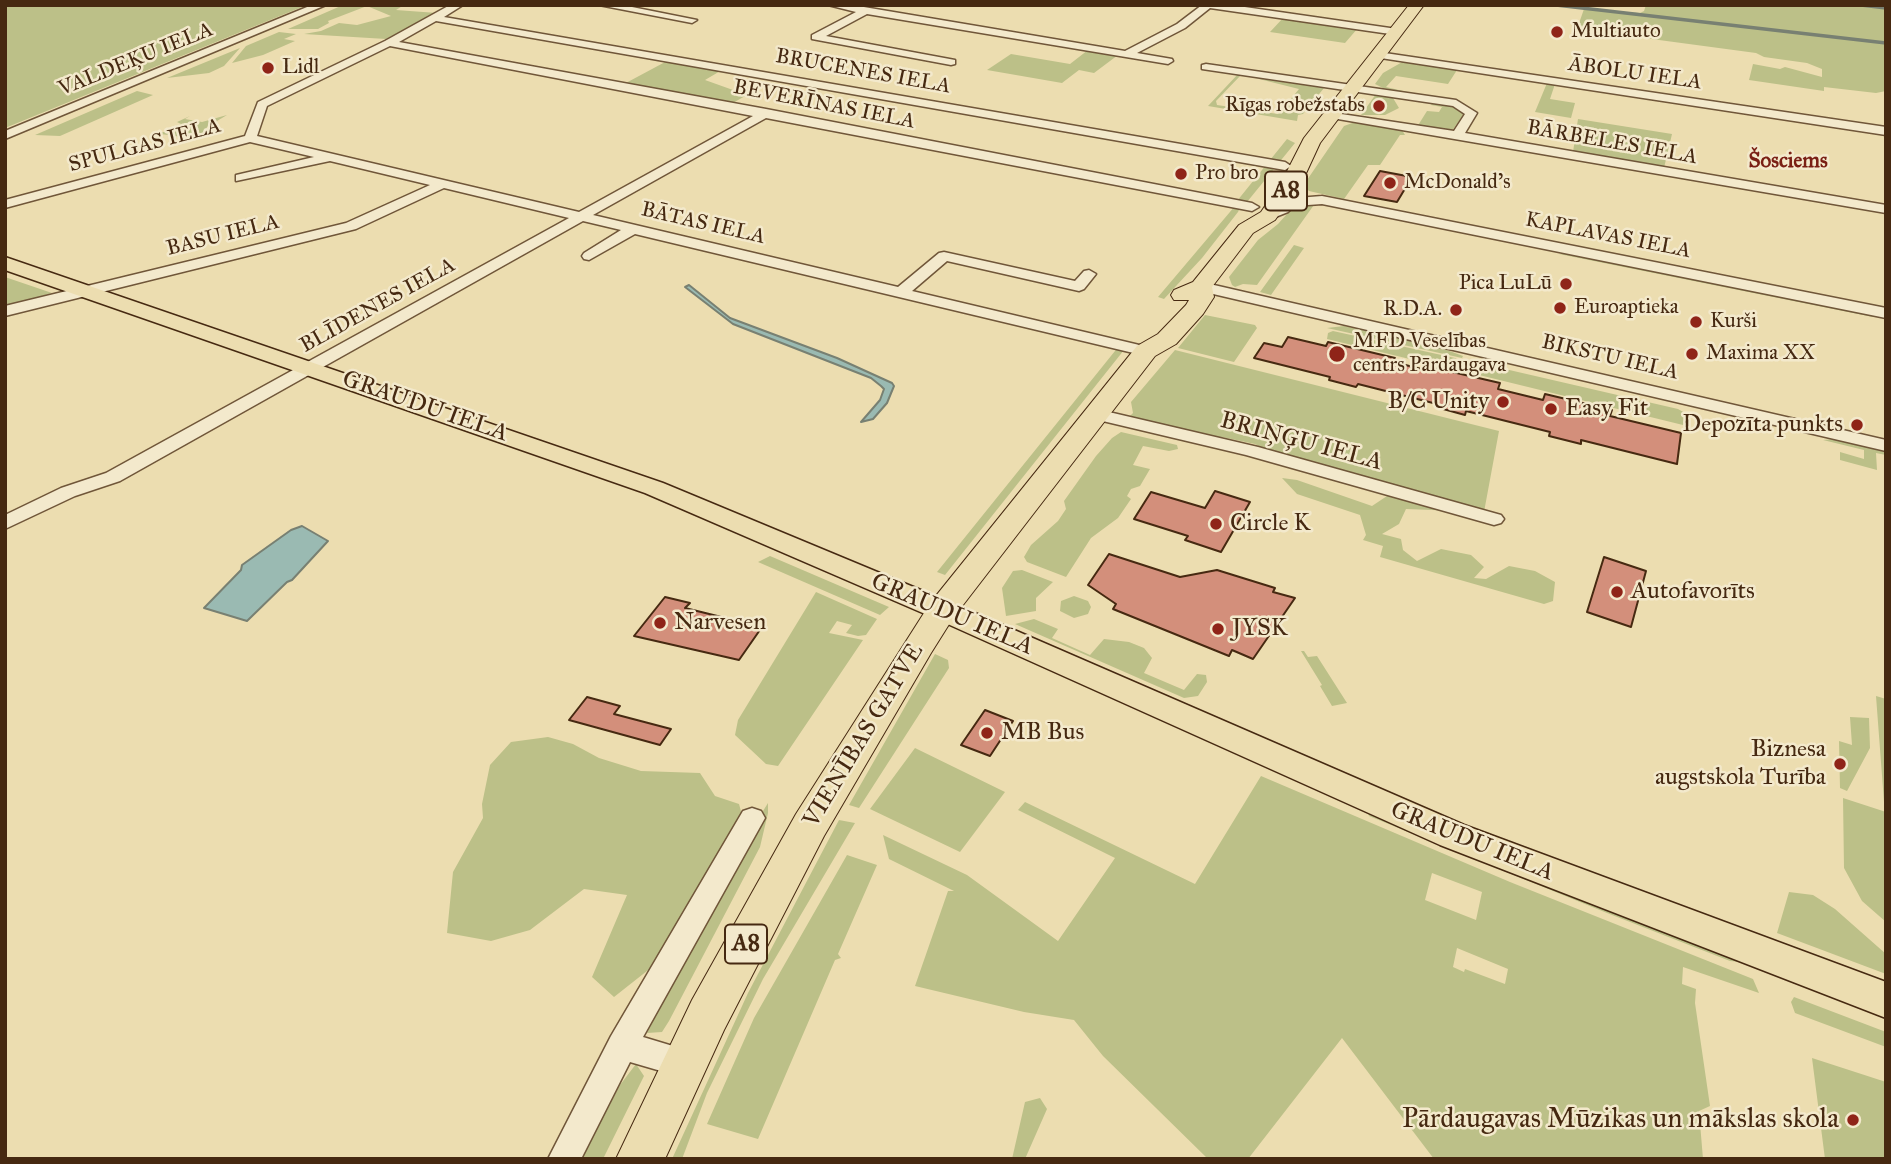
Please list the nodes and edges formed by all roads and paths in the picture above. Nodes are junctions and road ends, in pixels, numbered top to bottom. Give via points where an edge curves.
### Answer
1 (321, 5) edge
2 (458, 5) edge
3 (604, 5) edge
4 (833, 5) edge
5 (1189, 5) edge
6 (1208, 5) edge
7 (1417, 5) edge
8 (865, 11) junction
9 (435, 18) junction
10 (692, 20) dead end
11 (1159, 28) dead end
12 (1396, 32) junction
13 (389, 43) junction
14 (1129, 53) junction
15 (1378, 55) junction
16 (1168, 61) dead end
17 (951, 62) dead end
18 (1206, 67) dead end
19 (1354, 87) junction
20 (766, 113) junction
21 (1332, 114) junction
22 (1886, 131) edge
23 (5, 135) edge
24 (1457, 136) junction
25 (250, 138) junction
26 (332, 157) junction
27 (1288, 174) junction
28 (241, 178) dead end
29 (444, 183) junction
30 (1322, 200) junction
31 (5, 204) edge
32 (1886, 209) edge
33 (1260, 211) junction
34 (581, 216) junction
35 (633, 229) junction
36 (589, 256) dead end
37 (5, 263) edge
38 (1089, 274) dead end
39 (1201, 287) junction
40 (88, 291) junction
41 (902, 292) junction
42 (5, 310) edge
43 (1886, 313) edge
44 (1146, 351) junction
45 (312, 368) junction
46 (1096, 414) junction
47 (1886, 446) edge
48 (1494, 519) dead end
49 (5, 523) edge
50 (942, 610) junction
51 (752, 818) dead end
52 (1886, 1000) edge
53 (622, 1046) junction
54 (685, 1063) junction
55 (564, 1159) edge
56 (640, 1159) edge

1 - 23 street, VALDEĶU IELA
2 - 9 street, SPULGAS IELA
3 - 10 street
4 - 8 street
5 - 11 street
6 - 12 street
6 - 14 street via 1181,26
7 - 12 highway, VIENĪBAS GATVE / A8
8 - 14 street
8 - 17 street via 816,37
9 - 13 street, SPULGAS IELA
9 - 27 street, BRUCENES IELA
12 - 15 highway, VIENĪBAS GATVE / A8
13 - 20 street, BEVERĪNAS IELA
13 - 25 street, SPULGAS IELA via 262,104
14 - 16 street
15 - 19 highway, VIENĪBAS GATVE / A8
15 - 22 street, ĀBOLU IELA via 1414,56
18 - 19 street
19 - 21 highway, VIENĪBAS GATVE / A8
19 - 24 street via 1464,106 1471,113
20 - 33 street, BEVERĪNAS IELA
20 - 34 street, BLĪDENES IELA
21 - 24 street, BĀRBELES IELA
21 - 27 highway, VIENĪBAS GATVE / A8
24 - 32 street, BĀRBELES IELA
25 - 26 street, BĀTAS IELA
25 - 31 street, SPULGAS IELA
26 - 28 street
26 - 29 street, BĀTAS IELA
27 - 30 street, KAPLAVAS IELA via 1304,193
27 - 33 highway, VIENĪBAS GATVE / A8
29 - 34 street, BĀTAS IELA
29 - 40 street, BASU IELA via 351,226
30 - 33 street, KAPLAVAS IELA via 1290,202 1283,209
30 - 43 street, KAPLAVAS IELA
33 - 39 highway, VIENĪBAS GATVE / A8
34 - 35 street, BĀTAS IELA
34 - 45 street, BLĪDENES IELA
35 - 36 street
35 - 41 street, BĀTAS IELA
37 - 40 main road, GRAUDU IELA
38 - 41 street via 1079,286 944,256
39 - 44 highway, VIENĪBAS GATVE / A8 via 1202,297 1195,309 1167,339
39 - 47 street, BIKSTU IELA
40 - 42 street, BASU IELA
40 - 45 main road, GRAUDU IELA
41 - 44 street, BĀTAS IELA
44 - 46 highway, VIENĪBAS GATVE / A8
45 - 49 street, BLĪDENES IELA via 113,477 68,492
45 - 50 main road, GRAUDU IELA via 654,488
46 - 48 street, BRIŅĢU IELA via 1251,451
46 - 50 highway, VIENĪBAS GATVE / A8
50 - 52 main road, GRAUDU IELA via 1452,835
50 - 54 highway, VIENĪBAS GATVE / A8 via 841,769
51 - 53 street
53 - 54 street
53 - 55 street
54 - 56 highway, VIENĪBAS GATVE / A8

